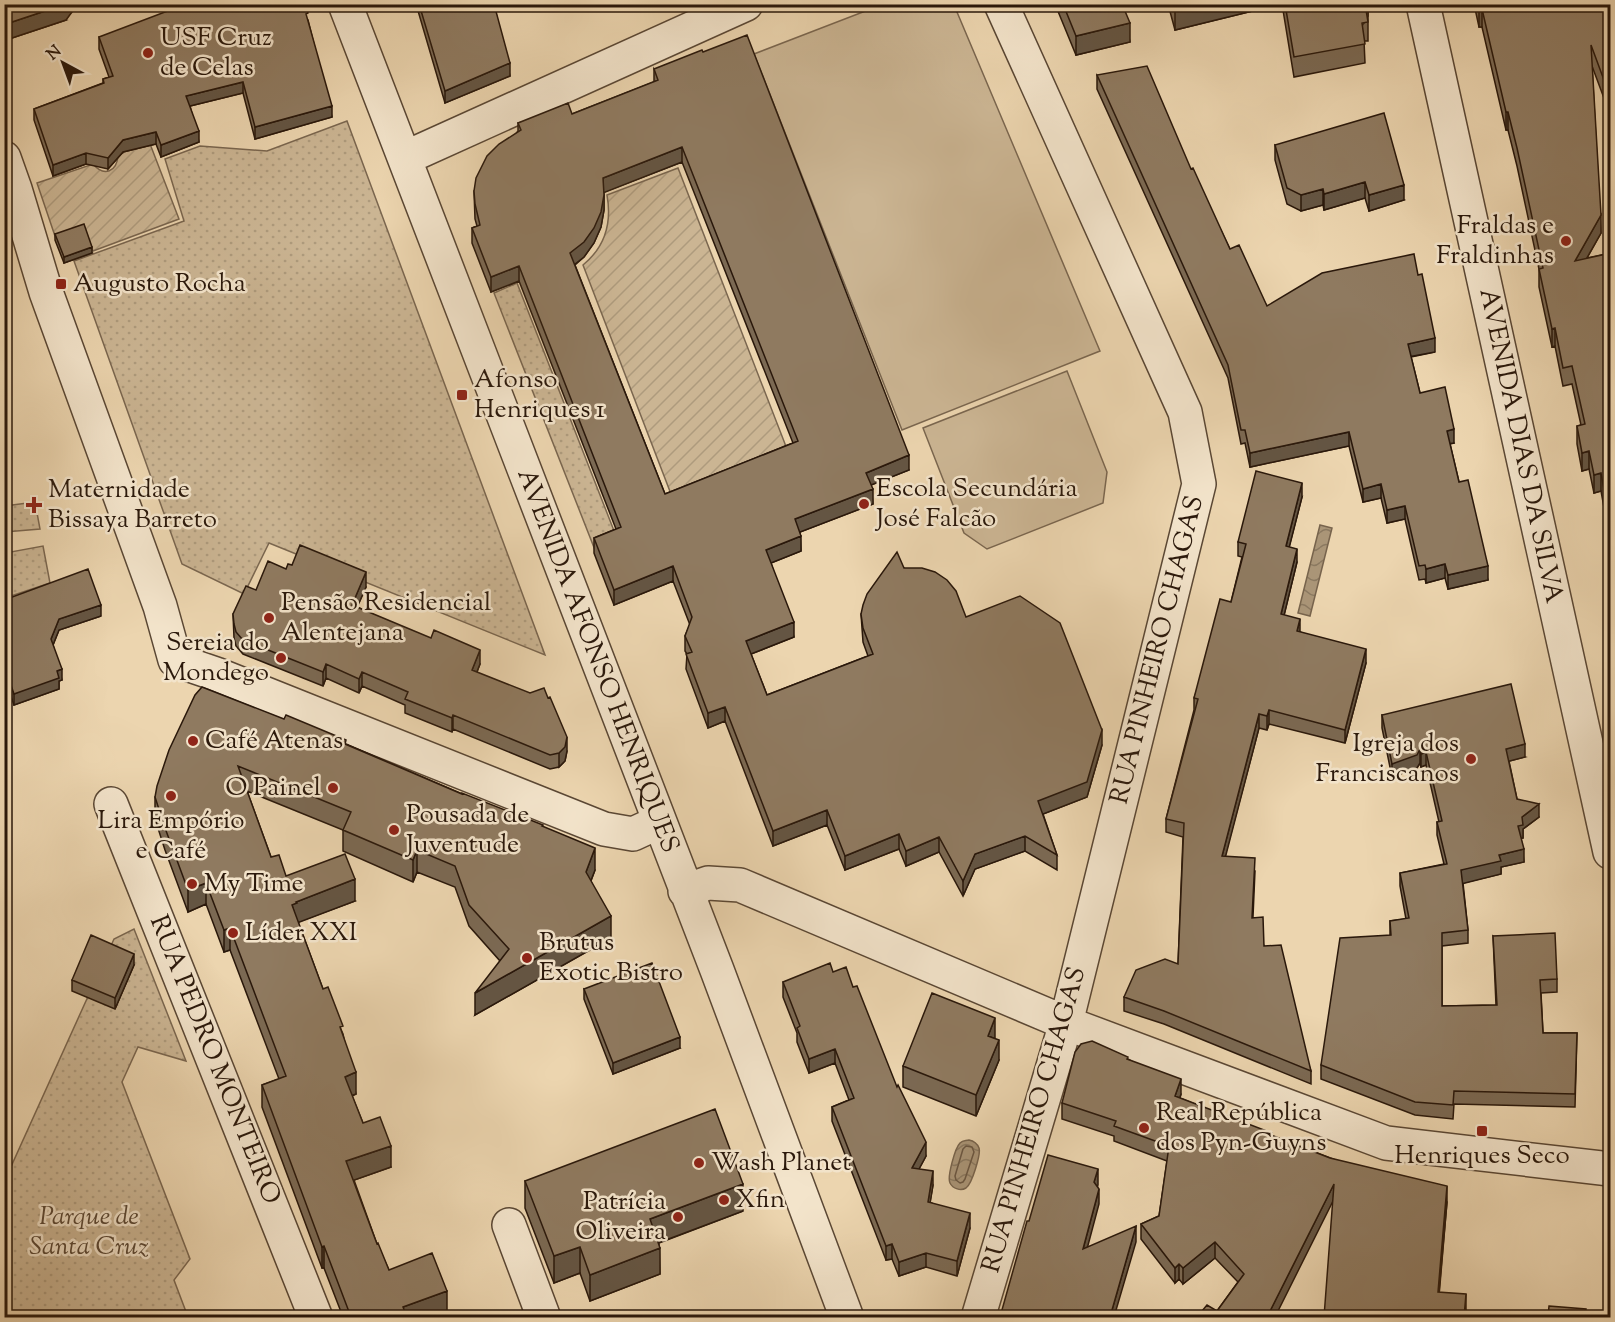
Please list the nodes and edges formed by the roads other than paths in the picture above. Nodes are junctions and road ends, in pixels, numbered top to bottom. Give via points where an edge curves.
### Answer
1 (345, 4) edge
2 (746, 4) edge
3 (1001, 4) edge
4 (1423, 4) edge
5 (4, 158) edge
6 (405, 158) junction
7 (4, 226) edge
8 (162, 657) junction
9 (111, 804) dead end
10 (659, 822) junction
11 (1611, 852) edge
12 (685, 891) junction
13 (1066, 1023) junction
14 (1611, 1168) edge
15 (509, 1224) dead end
16 (316, 1317) edge
17 (544, 1317) edge
18 (847, 1317) edge
19 (978, 1317) edge

1 - 6 street, AVENIDA AFONSO HENRIQUES
2 - 6 street
3 - 13 street, RUA PINHEIRO CHAGAS via 1185,412 1199,484
4 - 11 street, AVENIDA DIAS DA SILVA
5 - 8 street via 46,292 160,606
6 - 10 street, AVENIDA AFONSO HENRIQUES
7 - 8 street via 31,314 142,616
8 - 10 street via 216,674 604,829 633,834
9 - 16 street, RUA PEDRO MONTEIRO
10 - 12 street, AVENIDA AFONSO HENRIQUES
12 - 13 street via 708,883 740,885
12 - 18 street, AVENIDA AFONSO HENRIQUES
13 - 14 street via 1386,1143
13 - 19 street, RUA PINHEIRO CHAGAS
15 - 17 street

